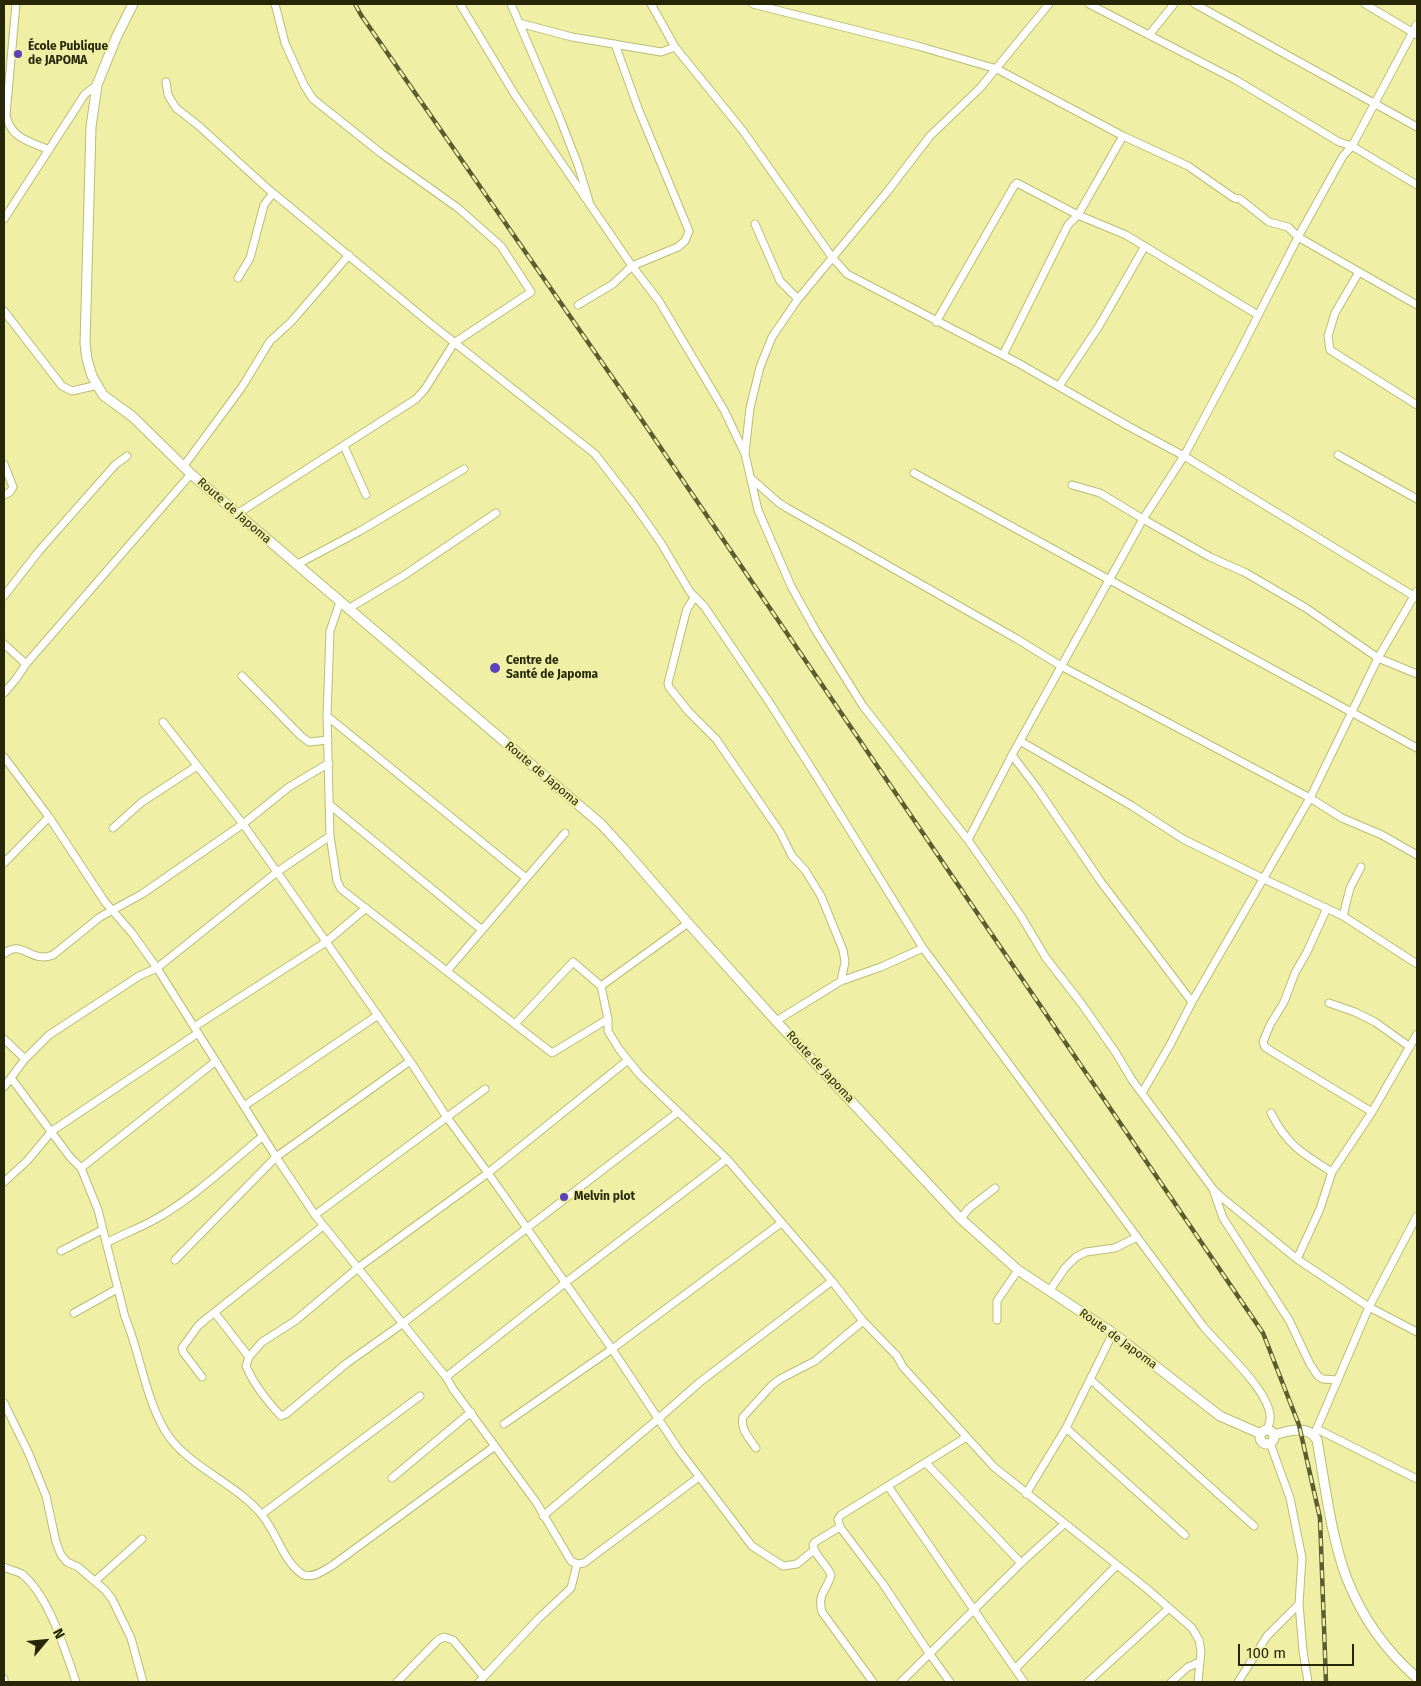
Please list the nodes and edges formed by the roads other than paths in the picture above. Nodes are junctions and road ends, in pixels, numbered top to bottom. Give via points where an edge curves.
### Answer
1 (16, 4) edge
2 (133, 4) edge
3 (275, 4) edge
4 (460, 4) edge
5 (511, 4) edge
6 (651, 4) edge
7 (753, 4) edge
8 (1049, 4) edge
9 (1089, 4) edge
10 (1174, 4) edge
11 (1194, 4) edge
12 (1365, 4) edge
13 (520, 24) junction
14 (1417, 24) edge
15 (1415, 34) edge
16 (1149, 35) junction
17 (615, 44) junction
18 (676, 47) junction
19 (997, 69) junction
20 (166, 82) dead end
21 (97, 85) junction
22 (1375, 104) junction
23 (1417, 127) edge
24 (1123, 136) junction
25 (1352, 146) junction
26 (49, 150) junction
27 (1417, 184) edge
28 (273, 193) junction
29 (590, 205) junction
30 (1078, 215) junction
31 (4, 219) edge
32 (755, 224) dead end
33 (1298, 237) junction
34 (1145, 246) junction
35 (349, 255) junction
36 (832, 257) junction
37 (632, 266) junction
38 (1359, 272) junction
39 (238, 278) dead end
40 (798, 299) junction
41 (578, 304) dead end
42 (1417, 305) edge
43 (4, 311) edge
44 (1258, 315) junction
45 (936, 322) junction
46 (454, 343) junction
47 (1003, 355) junction
48 (98, 385) junction
49 (1059, 386) junction
50 (1417, 405) edge
51 (344, 446) junction
52 (745, 454) junction
53 (1338, 455) dead end
54 (127, 456) dead end
55 (1184, 456) junction
56 (4, 464) edge
57 (183, 467) junction
58 (464, 469) dead end
59 (914, 473) dead end
60 (190, 474) junction
61 (752, 478) junction
62 (1072, 485) dead end
63 (366, 494) dead end
64 (4, 495) edge
65 (1417, 499) edge
66 (496, 513) dead end
67 (237, 514) junction
68 (1143, 519) junction
69 (296, 565) junction
70 (1110, 580) junction
71 (1416, 595) edge
72 (4, 596) edge
73 (694, 598) junction
74 (340, 602) junction
75 (348, 609) junction
76 (4, 644) edge
77 (1378, 658) junction
78 (26, 664) junction
79 (1061, 666) junction
80 (1417, 674) edge
81 (242, 676) dead end
82 (4, 693) edge
83 (1352, 712) junction
84 (327, 716) junction
85 (163, 722) dead end
86 (328, 740) junction
87 (1020, 741) junction
88 (1417, 748) edge
89 (1012, 755) junction
90 (4, 757) edge
91 (329, 763) junction
92 (198, 766) junction
93 (1310, 798) junction
94 (330, 805) junction
95 (49, 817) junction
96 (243, 824) junction
97 (113, 828) dead end
98 (565, 833) dead end
99 (330, 836) junction
100 (968, 840) junction
101 (1417, 854) edge
102 (4, 863) edge
103 (1360, 867) dead end
104 (277, 872) junction
105 (526, 878) junction
106 (1264, 879) junction
107 (366, 908) junction
108 (1327, 908) junction
109 (112, 911) junction
110 (1343, 916) junction
111 (688, 923) junction
112 (482, 930) junction
113 (326, 942) junction
114 (923, 948) junction
115 (4, 954) edge
116 (1417, 964) edge
117 (156, 968) junction
118 (447, 971) junction
119 (842, 981) junction
120 (601, 986) junction
121 (1192, 1002) junction
122 (1329, 1003) dead end
123 (378, 1015) junction
124 (608, 1019) junction
125 (776, 1021) junction
126 (515, 1024) junction
127 (196, 1030) junction
128 (1417, 1034) edge
129 (4, 1039) edge
130 (1410, 1047) junction
131 (25, 1059) junction
132 (628, 1060) junction
133 (216, 1061) junction
134 (410, 1061) junction
135 (11, 1078) junction
136 (4, 1087) edge
137 (485, 1089) dead end
138 (1142, 1093) junction
139 (244, 1106) junction
140 (678, 1112) junction
141 (1372, 1112) junction
142 (1271, 1113) dead end
143 (446, 1116) junction
144 (52, 1131) junction
145 (263, 1136) junction
146 (276, 1158) junction
147 (727, 1160) junction
148 (81, 1168) junction
149 (1332, 1172) junction
150 (488, 1173) junction
151 (4, 1182) edge
152 (995, 1188) dead end
153 (1213, 1189) junction
154 (315, 1215) junction
155 (1417, 1216) edge
156 (961, 1219) junction
157 (781, 1223) junction
158 (323, 1226) junction
159 (527, 1228) junction
160 (102, 1230) junction
161 (1137, 1237) junction
162 (106, 1243) junction
163 (61, 1251) dead end
164 (1297, 1259) junction
165 (174, 1260) dead end
166 (359, 1267) junction
167 (1018, 1270) junction
168 (832, 1281) junction
169 (565, 1283) junction
170 (117, 1288) junction
171 (1050, 1290) junction
172 (1370, 1307) junction
173 (74, 1313) dead end
174 (215, 1313) junction
175 (997, 1320) dead end
176 (863, 1321) junction
177 (402, 1324) junction
178 (1417, 1332) edge
179 (1113, 1333) junction
180 (612, 1349) junction
181 (249, 1357) junction
182 (202, 1377) dead end
183 (446, 1377) junction
184 (1091, 1380) junction
185 (1338, 1380) junction
186 (420, 1396) dead end
187 (4, 1403) edge
188 (470, 1412) junction
189 (658, 1419) junction
190 (504, 1424) dead end
191 (1066, 1428) junction
192 (1315, 1432) junction
193 (1268, 1436) junction
194 (965, 1438) junction
195 (495, 1446) junction
196 (756, 1448) dead end
197 (926, 1463) junction
198 (699, 1477) junction
199 (392, 1478) dead end
200 (1417, 1480) edge
201 (888, 1486) junction
202 (1026, 1494) junction
203 (262, 1514) junction
204 (543, 1516) junction
205 (1064, 1524) junction
206 (1254, 1526) dead end
207 (840, 1527) junction
208 (1185, 1535) dead end
209 (142, 1539) dead end
210 (814, 1550) junction
211 (1021, 1563) junction
212 (577, 1564) junction
213 (1117, 1565) junction
214 (4, 1568) edge
215 (95, 1581) junction
216 (1299, 1604) junction
217 (1169, 1608) junction
218 (974, 1610) junction
219 (929, 1653) junction
220 (1200, 1662) junction
221 (1015, 1670) junction
222 (1417, 1678) edge
223 (482, 1679) edge
224 (76, 1682) edge
225 (143, 1682) edge
226 (397, 1682) edge
227 (873, 1682) edge
228 (901, 1682) edge
229 (950, 1682) edge
230 (1024, 1682) edge
231 (1088, 1682) edge
232 (1171, 1682) edge
233 (1198, 1682) edge
234 (1238, 1682) edge
235 (1308, 1682) edge

1 - 26 street via 6,115 8,126 18,136
2 - 21 street, Route de Japoma
3 - 46 street via 285,43 313,99 382,154 458,208 501,246 530,291
4 - 29 street via 515,95
5 - 13 street
6 - 18 street
7 - 19 street
8 - 19 street
9 - 16 street
10 - 16 street
11 - 22 street
12 - 15 street
13 - 17 street
13 - 29 street via 578,166
14 - 15 street
15 - 22 street
16 - 25 street via 1236,80 1339,142
17 - 18 street via 661,52
17 - 37 street via 689,231 678,247
18 - 36 street via 743,131
19 - 24 street
19 - 36 street via 930,136
20 - 28 street via 168,95 176,108
21 - 26 street via 85,94
21 - 48 street, Route de Japoma via 91,127 85,344 87,359
22 - 23 street
22 - 25 street
24 - 30 street
24 - 33 street via 1188,166 1269,222 1288,227
25 - 27 street
25 - 33 street via 1343,156
26 - 31 street
28 - 35 street
28 - 39 street via 264,205 250,258
29 - 37 street
30 - 34 street
30 - 45 street via 1021,184 1015,184
30 - 47 street via 1068,225
32 - 40 street via 780,280
33 - 38 street
33 - 44 street
34 - 44 street
34 - 49 street via 1099,326
35 - 46 street
35 - 57 street via 270,342 242,387
36 - 40 street
36 - 45 street via 847,274
37 - 41 street via 613,284
37 - 52 street via 663,307 724,410
38 - 42 street
38 - 50 street via 1335,313 1328,336 1330,350
40 - 52 street via 766,348 750,408
43 - 48 street via 62,386 72,392
44 - 55 street
45 - 47 street
46 - 51 street via 416,399
46 - 73 street via 595,454 661,543
47 - 49 street
48 - 57 street, Route de Japoma via 104,396 133,417
49 - 55 street
51 - 63 street
51 - 67 street
52 - 61 street
53 - 65 street
54 - 72 street via 115,464
55 - 68 street
55 - 71 street
56 - 64 street via 13,487
57 - 60 street, Route de Japoma
58 - 69 street
59 - 70 street
60 - 67 street, Route de Japoma
60 - 78 street
61 - 79 street via 787,508
61 - 100 street via 765,530 816,631 863,706
62 - 68 street via 1100,493
66 - 75 street
67 - 69 street, Route de Japoma
68 - 70 street
68 - 77 street via 1306,608
69 - 74 street, Route de Japoma
70 - 79 street
70 - 83 street
71 - 77 street
73 - 114 street via 704,606 790,734
73 - 119 street via 685,616 669,687 688,712 716,739 821,896 843,950
74 - 75 street, Route de Japoma
74 - 84 street via 330,631
75 - 111 street, Route de Japoma via 601,824
76 - 78 street
77 - 80 street
77 - 83 street
78 - 82 street
79 - 87 street
79 - 93 street
81 - 86 street via 309,742
83 - 88 street
83 - 93 street
84 - 86 street
84 - 105 street
85 - 92 street
86 - 91 street
87 - 89 street
87 - 106 street via 1183,839
89 - 100 street
89 - 121 street via 1101,882
90 - 95 street
91 - 94 street
91 - 96 street via 289,787
92 - 96 street
92 - 97 street via 142,802
93 - 101 street via 1342,818
93 - 106 street
94 - 99 street
94 - 112 street
95 - 102 street
95 - 109 street
96 - 104 street
96 - 109 street
98 - 105 street
99 - 104 street
99 - 107 street via 337,882 341,889
100 - 138 street via 1046,958
103 - 110 street via 1350,888
104 - 113 street
104 - 117 street
105 - 112 street
106 - 108 street
106 - 121 street
107 - 113 street
107 - 118 street
108 - 110 street
108 - 141 street via 1263,1042 1271,1052
109 - 115 street via 53,955 44,958 19,948
109 - 117 street
110 - 116 street
111 - 120 street
111 - 125 street, Route de Japoma
112 - 118 street
113 - 123 street
113 - 127 street
114 - 119 street
114 - 161 street
117 - 127 street
117 - 131 street via 49,1035
118 - 126 street
119 - 125 street
120 - 124 street
120 - 126 street via 573,962
121 - 138 street
122 - 130 street via 1375,1022
123 - 134 street
123 - 139 street
124 - 126 street via 552,1053
124 - 132 street via 608,1031
125 - 156 street, Route de Japoma
127 - 133 street
127 - 144 street
128 - 130 street
129 - 131 street
130 - 141 street
131 - 135 street
132 - 140 street
132 - 150 street
133 - 139 street
133 - 148 street
134 - 143 street
134 - 146 street
135 - 136 street
135 - 144 street
137 - 143 street
138 - 153 street
139 - 145 street
140 - 147 street
140 - 159 street
141 - 149 street
142 - 149 street via 1290,1143
143 - 150 street
143 - 154 street
144 - 148 street
144 - 151 street
145 - 146 street
145 - 162 street via 181,1202 152,1221
146 - 154 street
146 - 165 street
147 - 157 street
147 - 169 street
148 - 160 street via 98,1210
149 - 164 street via 1320,1209
150 - 159 street
150 - 166 street
152 - 156 street via 968,1209
153 - 164 street
153 - 185 street via 1223,1218 1289,1320 1318,1376 1323,1380
154 - 158 street
155 - 172 street
156 - 167 street, Route de Japoma
157 - 168 street
157 - 180 street
158 - 166 street
158 - 174 street
159 - 169 street
159 - 177 street
160 - 162 street
160 - 163 street
161 - 171 street via 1116,1248 1086,1252 1076,1257
161 - 193 street via 1212,1337 1252,1380 1271,1416
162 - 170 street
164 - 172 street
166 - 177 street
166 - 181 street via 296,1321 262,1342
167 - 171 street, Route de Japoma
167 - 175 street via 997,1300
168 - 176 street
168 - 189 street via 700,1382
169 - 180 street
169 - 183 street
170 - 173 street
170 - 203 street via 154,1409 164,1430 180,1449
171 - 179 street, Route de Japoma
172 - 178 street
172 - 185 street
174 - 181 street
174 - 182 street via 198,1326 182,1348
176 - 194 street via 897,1356
176 - 196 street via 815,1361 772,1385 743,1417 743,1429
177 - 181 street via 281,1416 250,1376 246,1366
177 - 183 street
179 - 184 street
179 - 193 street, Route de Japoma via 1220,1416
180 - 189 street
180 - 190 street
183 - 188 street
184 - 191 street
184 - 206 street
185 - 192 street
186 - 203 street
187 - 215 street via 46,1496 62,1555 66,1562
188 - 195 street
188 - 199 street
189 - 198 street
189 - 204 street
191 - 202 street
191 - 208 street
192 - 193 street via 1300,1430
192 - 200 street
192 - 222 street via 1337,1545 1347,1578 1376,1633
193 - 216 street via 1290,1498 1302,1558
194 - 197 street
194 - 202 street
195 - 203 street via 333,1565 310,1576 293,1566
195 - 204 street
197 - 201 street
197 - 211 street
198 - 210 street via 752,1546 782,1566 797,1564
198 - 212 street via 584,1563
201 - 207 street via 841,1515 838,1519
201 - 218 street
202 - 205 street
204 - 212 street via 571,1561
205 - 211 street
205 - 213 street
207 - 210 street via 815,1542
207 - 219 street
209 - 215 street
210 - 227 street via 831,1575 820,1596 822,1612
211 - 218 street
212 - 223 street via 571,1588
213 - 217 street
213 - 221 street
214 - 224 street via 20,1573 41,1599 61,1638
215 - 225 street via 112,1599 131,1638
216 - 234 street via 1267,1636
216 - 235 street
217 - 220 street via 1192,1628 1199,1640
217 - 231 street
218 - 219 street
218 - 221 street
219 - 228 street
219 - 229 street
220 - 232 street via 1188,1667
220 - 233 street
221 - 230 street
223 - 226 street via 453,1640 444,1637

